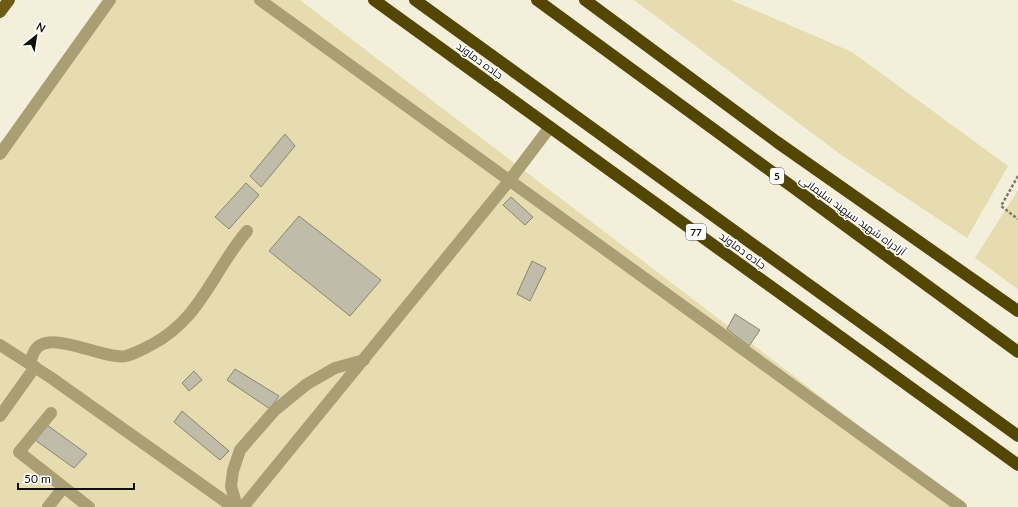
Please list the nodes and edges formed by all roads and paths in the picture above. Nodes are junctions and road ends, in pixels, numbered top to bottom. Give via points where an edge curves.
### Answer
1 (8, 0) edge
2 (110, 0) edge
3 (260, 0) edge
4 (374, 0) edge
5 (415, 0) edge
6 (537, 0) edge
7 (585, 0) edge
8 (0, 12) edge
9 (550, 127) junction
10 (0, 154) edge
11 (1018, 176) edge
12 (509, 182) junction
13 (1018, 219) edge
14 (247, 231) dead end
15 (1018, 311) edge
16 (0, 344) edge
17 (1018, 352) edge
18 (364, 360) junction
19 (33, 366) junction
20 (51, 412) dead end
21 (0, 416) edge
22 (1018, 436) edge
23 (1018, 465) edge
24 (63, 488) junction
25 (48, 507) edge
26 (89, 507) edge
27 (233, 507) edge
28 (237, 507) edge
29 (242, 507) edge
30 (961, 507) edge

1 - 8 main road
2 - 10 street
3 - 12 street
4 - 9 highway, جاده دماوند / 77
5 - 22 highway, جاده دماوند / 77
6 - 17 highway, آزادراه شهید سپهبد سلیمانی / 5
7 - 15 highway, آزادراه شهید سپهبد سلیمانی via 777,142
9 - 12 street
9 - 23 highway, جاده دماوند / 77
11 - 13 path via 1001,206
12 - 18 street
12 - 30 street
14 - 19 street via 234,246 202,300 168,336 139,352 124,356 108,355 61,342 44,343 34,351
16 - 19 street
18 - 28 street via 335,368 307,384 275,410 240,450 231,486
18 - 29 street
19 - 21 street
19 - 27 street
20 - 24 street via 19,452
24 - 25 street
24 - 26 street

